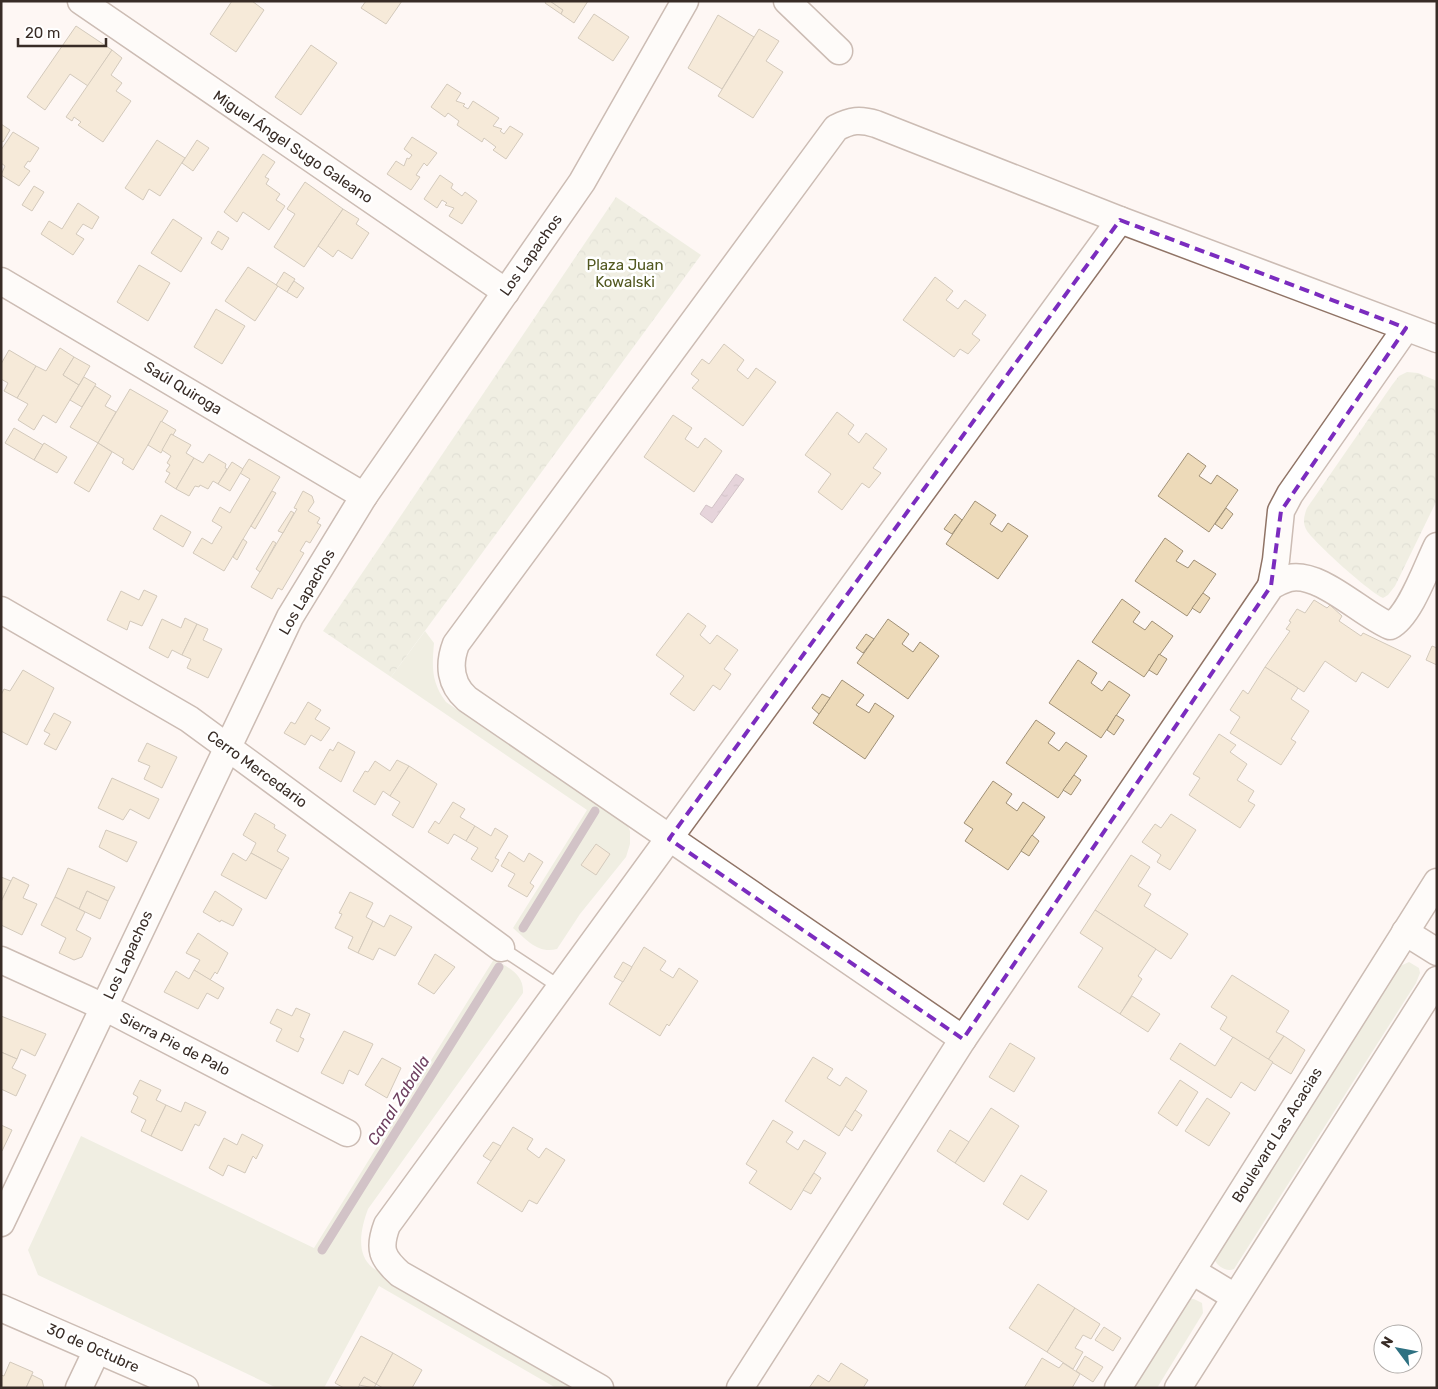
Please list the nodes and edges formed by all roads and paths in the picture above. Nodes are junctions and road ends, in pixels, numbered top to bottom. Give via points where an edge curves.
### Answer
1 (81, 1) edge
2 (685, 1) edge
3 (787, 1) edge
4 (839, 51) dead end
5 (1120, 220) junction
6 (1, 281) edge
7 (506, 292) junction
8 (1406, 328) junction
9 (1437, 339) edge
10 (364, 496) junction
11 (1437, 546) edge
12 (1271, 586) junction
13 (1, 610) edge
14 (226, 747) junction
15 (669, 839) junction
16 (1433, 895) edge
17 (1405, 932) junction
18 (501, 948) joint
19 (1437, 952) edge
20 (1, 960) edge
21 (1437, 980) edge
22 (560, 987) junction
23 (104, 1007) junction
24 (963, 1039) junction
25 (347, 1133) dead end
26 (1, 1223) edge
27 (1192, 1271) junction
28 (1235, 1297) junction
29 (1, 1308) edge
30 (97, 1350) junction
31 (79, 1388) edge
32 (184, 1388) edge
33 (600, 1388) edge
34 (740, 1388) edge
35 (1118, 1388) edge
36 (1178, 1388) edge

1 - 7 street, Miguel Ángel Sugo Galeano
2 - 7 street, Los Lapachos via 582,182
3 - 4 street
5 - 8 street
5 - 15 street
5 - 15 street via 862,119 836,128 456,644 451,668 453,682 460,692
6 - 10 street, Saúl Quiroga
7 - 10 street, Los Lapachos
8 - 9 street
8 - 12 street via 1281,511
10 - 14 street, Los Lapachos via 290,617
11 - 12 street via 1408,605 1398,622 1390,626 1314,580 1289,578
12 - 24 street
13 - 14 street, Cerro Mercedario via 189,719
14 - 18 street, Cerro Mercedario
14 - 23 street, Los Lapachos
15 - 22 street
15 - 24 street
16 - 17 street, Boulevard Las Acacias
17 - 19 street
17 - 27 street, Boulevard Las Acacias
18 - 22 lane
20 - 23 street, Sierra Pie de Palo
21 - 28 street
22 - 33 street via 395,1214 382,1238 382,1253 400,1274
23 - 25 street, Sierra Pie de Palo
23 - 26 street, Los Lapachos
24 - 34 street
27 - 28 street
27 - 35 street, Boulevard Las Acacias
28 - 36 street
29 - 30 street, 30 de Octubre
30 - 31 street
30 - 32 street, 30 de Octubre

